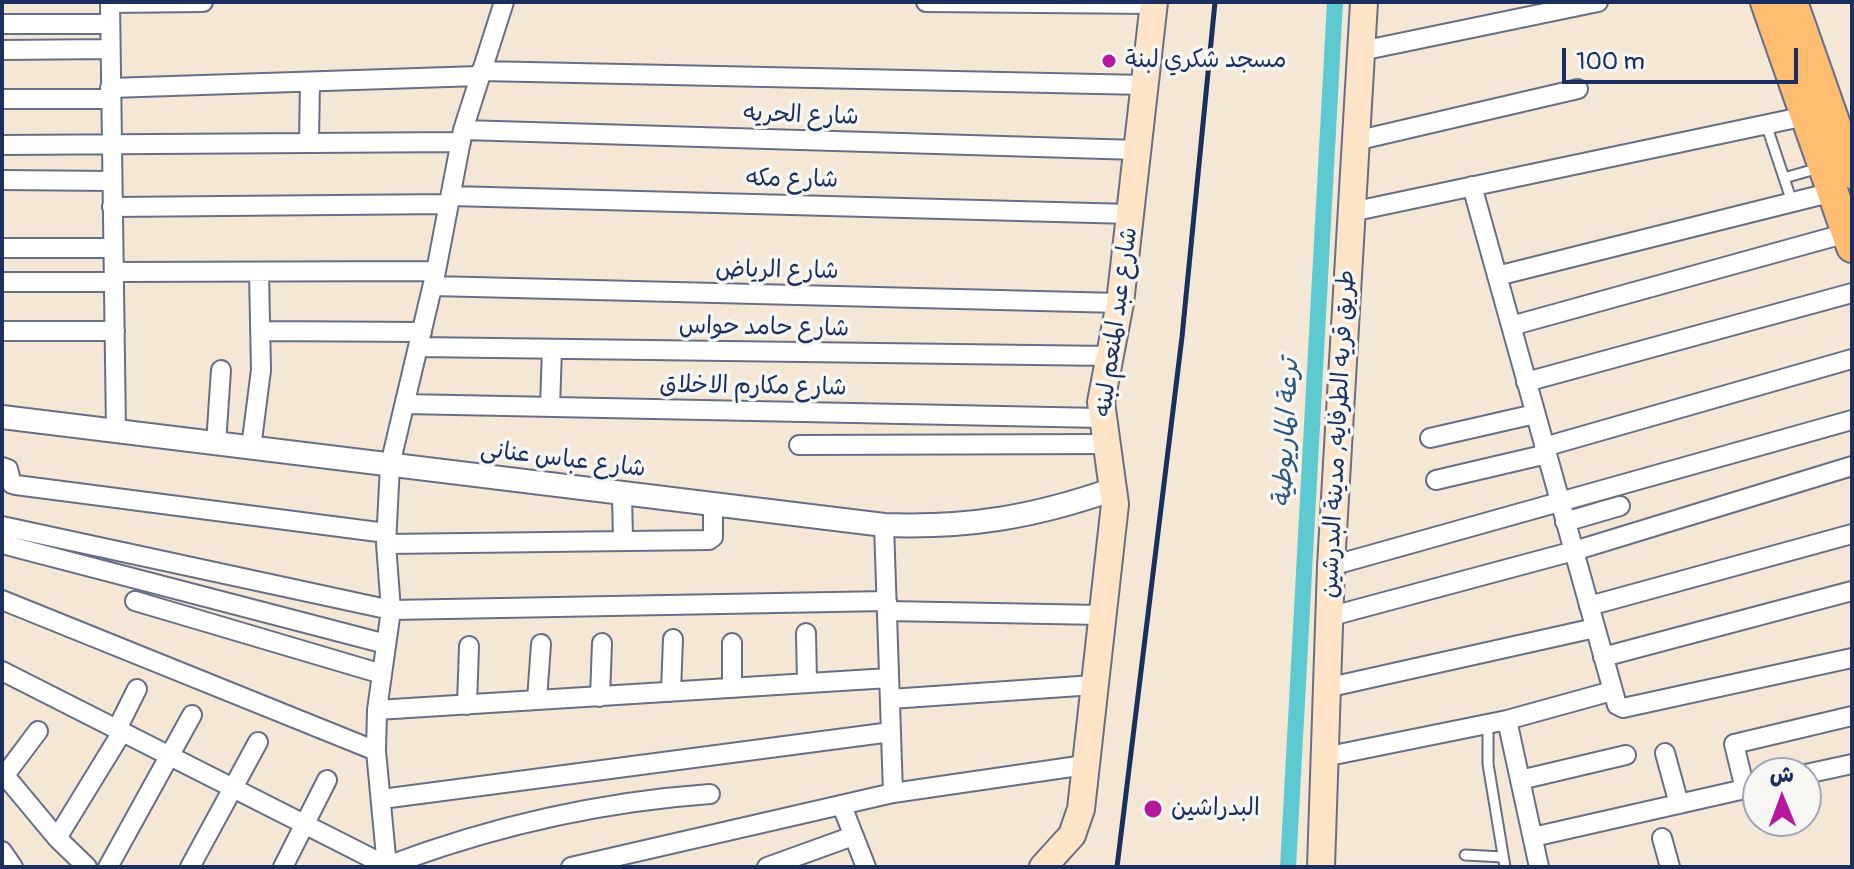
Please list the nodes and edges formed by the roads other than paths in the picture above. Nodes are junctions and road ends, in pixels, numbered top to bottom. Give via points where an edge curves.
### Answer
1 (203, 2) edge
2 (504, 2) edge
3 (926, 2) edge
4 (1364, 2) edge
5 (1598, 2) edge
6 (1766, 2) edge
7 (1792, 2) edge
8 (110, 3) edge
9 (1154, 3) edge
10 (2, 24) edge
11 (110, 24) junction
12 (110, 49) junction
13 (2, 50) edge
14 (1361, 51) junction
15 (480, 74) junction
16 (310, 83) junction
17 (1145, 85) junction
18 (1578, 89) dead end
19 (110, 93) junction
20 (2, 99) edge
21 (1766, 124) junction
22 (1818, 127) junction
23 (462, 136) junction
24 (309, 141) junction
25 (1355, 141) junction
26 (111, 144) junction
27 (2, 145) edge
28 (1138, 150) junction
29 (1836, 177) edge
30 (1784, 178) junction
31 (2, 180) edge
32 (112, 181) junction
33 (1472, 186) junction
34 (450, 200) junction
35 (1792, 202) junction
36 (112, 207) junction
37 (1351, 212) junction
38 (1131, 214) junction
39 (1850, 240) edge
40 (2, 248) edge
41 (113, 248) junction
42 (259, 272) junction
43 (1497, 276) junction
44 (114, 277) junction
45 (435, 278) junction
46 (2, 282) edge
47 (1852, 293) edge
48 (1120, 303) junction
49 (1511, 326) junction
50 (2, 331) edge
51 (115, 331) junction
52 (262, 331) junction
53 (420, 340) junction
54 (552, 349) junction
55 (1110, 356) junction
56 (1852, 359) edge
57 (221, 370) dead end
58 (1526, 382) junction
59 (405, 404) junction
60 (550, 407) junction
61 (1535, 414) junction
62 (2, 417) edge
63 (1101, 418) junction
64 (1852, 420) edge
65 (116, 431) junction
66 (1430, 438) dead end
67 (216, 444) junction
68 (1106, 444) junction
69 (799, 445) dead end
70 (251, 448) junction
71 (1546, 451) junction
72 (390, 465) junction
73 (1852, 466) edge
74 (2, 467) edge
75 (1436, 480) dead end
76 (1114, 489) junction
77 (622, 494) junction
78 (713, 505) junction
79 (1620, 506) dead end
80 (1563, 513) junction
81 (884, 525) junction
82 (2, 526) edge
83 (1852, 534) edge
84 (386, 539) junction
85 (623, 541) junction
86 (2, 544) edge
87 (1574, 551) junction
88 (1331, 566) junction
89 (142, 580) junction
90 (1852, 591) edge
91 (2, 600) edge
92 (887, 606) junction
93 (1589, 606) junction
94 (391, 610) junction
95 (1102, 615) junction
96 (1328, 617) junction
97 (1595, 628) junction
98 (806, 633) dead end
99 (673, 639) dead end
100 (602, 643) dead end
101 (732, 643) dead end
102 (386, 644) junction
103 (541, 644) dead end
104 (469, 646) dead end
105 (1603, 657) junction
106 (1852, 658) edge
107 (2, 671) edge
108 (382, 674) junction
109 (889, 678) junction
110 (807, 683) junction
111 (1094, 685) junction
112 (732, 688) junction
113 (1326, 688) junction
114 (137, 689) dead end
115 (671, 692) junction
116 (600, 697) junction
117 (890, 699) junction
118 (1616, 699) junction
119 (537, 700) junction
120 (467, 705) junction
121 (377, 710) junction
122 (192, 715) dead end
123 (1852, 716) edge
124 (1507, 720) junction
125 (1488, 724) junction
126 (38, 731) dead end
127 (119, 731) junction
128 (891, 732) junction
129 (258, 742) dead end
130 (376, 751) junction
131 (1665, 753) dead end
132 (171, 755) junction
133 (1626, 755) dead end
134 (1324, 757) junction
135 (1742, 764) edge
136 (1852, 764) edge
137 (1085, 765) junction
138 (1822, 771) edge
139 (3, 774) edge
140 (327, 780) dead end
141 (1520, 780) junction
142 (233, 787) junction
143 (1742, 789) edge
144 (893, 793) junction
145 (710, 794) dead end
146 (382, 799) junction
147 (1679, 804) junction
148 (842, 806) junction
149 (305, 824) junction
150 (853, 836) junction
151 (1533, 837) junction
152 (57, 838) junction
153 (1662, 838) dead end
154 (2, 851) edge
155 (1465, 855) dead end
156 (1504, 862) edge
157 (387, 866) edge
158 (13, 867) edge
159 (87, 867) edge
160 (108, 867) edge
161 (190, 867) edge
162 (283, 867) edge
163 (571, 867) edge
164 (767, 867) edge
165 (866, 867) edge
166 (1043, 867) edge
167 (1321, 867) edge
168 (1539, 867) edge
169 (1653, 867) edge
170 (1669, 867) edge

1 - 8 street
2 - 15 street
3 - 9 street
4 - 14 main road, طريق قريه الطرفايه, مدينة البدرشين
5 - 14 street
6 - 22 highway
7 - 22 highway
8 - 11 street
9 - 17 main road, شارع عبد المنعم لبنه
10 - 11 street
11 - 12 street
12 - 13 street
12 - 19 street
14 - 25 main road, طريق قريه الطرفايه, مدينة البدرشين
15 - 16 street
15 - 17 street
15 - 23 street
16 - 19 street
16 - 24 street
17 - 28 main road, شارع عبد المنعم لبنه
18 - 25 street
19 - 20 street
19 - 26 street
21 - 22 street
21 - 30 lane
21 - 33 street
22 - 29 highway
23 - 24 street, شارع الحريه
23 - 28 street, شارع الحريه
23 - 34 street
24 - 26 street, شارع الحريه
25 - 37 main road, طريق قريه الطرفايه, مدينة البدرشين
26 - 27 street, شارع الحريه
26 - 32 street
28 - 38 main road, شارع عبد المنعم لبنه
29 - 30 lane
29 - 35 street
29 - 39 highway
30 - 35 lane
31 - 32 street
32 - 36 street
33 - 37 street
33 - 43 street
34 - 36 street, شارع مكه
34 - 38 street, شارع مكه
34 - 45 street
35 - 43 street
36 - 41 street
37 - 88 main road, طريق قريه الطرفايه, مدينة البدرشين
38 - 48 main road, شارع عبد المنعم لبنه
39 - 49 street
40 - 41 street
41 - 44 street
42 - 44 street, شارع الرياض
42 - 45 street, شارع الرياض
42 - 52 street
43 - 49 street
44 - 46 street, شارع الرياض
44 - 51 street
45 - 48 street, شارع الرياض
45 - 53 street
47 - 58 street
48 - 55 main road, شارع عبد المنعم لبنه
49 - 58 street
50 - 51 street
51 - 65 street
52 - 53 street, شارع حامد حواس
52 - 70 street
53 - 54 street, شارع حامد حواس
53 - 59 street
54 - 55 street, شارع حامد حواس
54 - 60 street
55 - 63 main road, شارع عبد المنعم لبنه
56 - 71 street
57 - 67 street
58 - 61 street
59 - 60 street, شارع مكارم الاخلاق
59 - 72 street
60 - 63 street, شارع مكارم الاخلاق
61 - 66 street
61 - 71 street
62 - 65 street, شارع عباس عنانى
63 - 68 main road, شارع عبد المنعم لبنه
64 - 80 street
65 - 67 street, شارع عباس عنانى
67 - 70 street, شارع عباس عنانى
68 - 69 street
68 - 76 main road, شارع عبد المنعم لبنه
70 - 72 street, شارع عباس عنانى
71 - 75 street
71 - 80 street
72 - 77 street, شارع عباس عنانى
72 - 84 street
73 - 87 street
74 - 84 street via 16,485
76 - 81 street, شارع عباس عنانى via 999,522
76 - 95 main road, شارع عبد المنعم لبنه
77 - 78 street, شارع عباس عنانى
77 - 85 street
78 - 81 street, شارع عباس عنانى
78 - 85 street via 711,540
79 - 80 street
80 - 87 street
80 - 88 street
81 - 92 street
82 - 94 street
83 - 93 street
84 - 85 street
84 - 94 street
86 - 89 street
87 - 93 street
87 - 96 street
88 - 96 main road, طريق قريه الطرفايه, مدينة البدرشين
89 - 102 street
89 - 108 street via 134,604
90 - 105 street
91 - 130 street
92 - 94 street
92 - 95 street
92 - 109 street
93 - 97 street
94 - 102 street
95 - 111 main road, شارع عبد المنعم لبنه
96 - 113 main road, طريق قريه الطرفايه, مدينة البدرشين
97 - 105 street
97 - 113 street
98 - 110 street
99 - 115 street
100 - 116 street
101 - 112 street
102 - 108 street
103 - 119 street
104 - 120 street
105 - 118 street
106 - 118 street
107 - 127 street
108 - 121 street
109 - 110 street
109 - 117 street
110 - 112 street
111 - 117 street
111 - 137 main road, شارع عبد المنعم لبنه
112 - 115 street
113 - 134 main road, طريق قريه الطرفايه, مدينة البدرشين
114 - 127 street
115 - 116 street
116 - 119 street
117 - 128 street
118 - 124 street
119 - 120 street
120 - 121 street
121 - 130 street
122 - 132 street
123 - 135 street via 1734,744
124 - 125 street
124 - 141 street
125 - 134 street
125 - 156 lane via 1488,764
126 - 139 street
127 - 132 street
127 - 152 street
128 - 144 street
128 - 146 street
129 - 142 street
130 - 146 street
131 - 147 street
132 - 142 street
132 - 160 street
133 - 141 street
134 - 167 main road, طريق قريه الطرفايه, مدينة البدرشين
136 - 138 street
137 - 144 street
137 - 166 main road, شارع عبد المنعم لبنه via 1078,822
139 - 152 street
140 - 149 street
141 - 151 street
142 - 149 street
142 - 161 street
143 - 147 street
144 - 148 street
145 - 157 street via 545,815
146 - 157 street
147 - 151 street
148 - 150 street
148 - 163 street
149 - 157 street
149 - 162 street
150 - 164 street
150 - 165 street
151 - 168 street
152 - 159 street
153 - 170 street
154 - 158 street
155 - 156 lane
169 - 170 street

